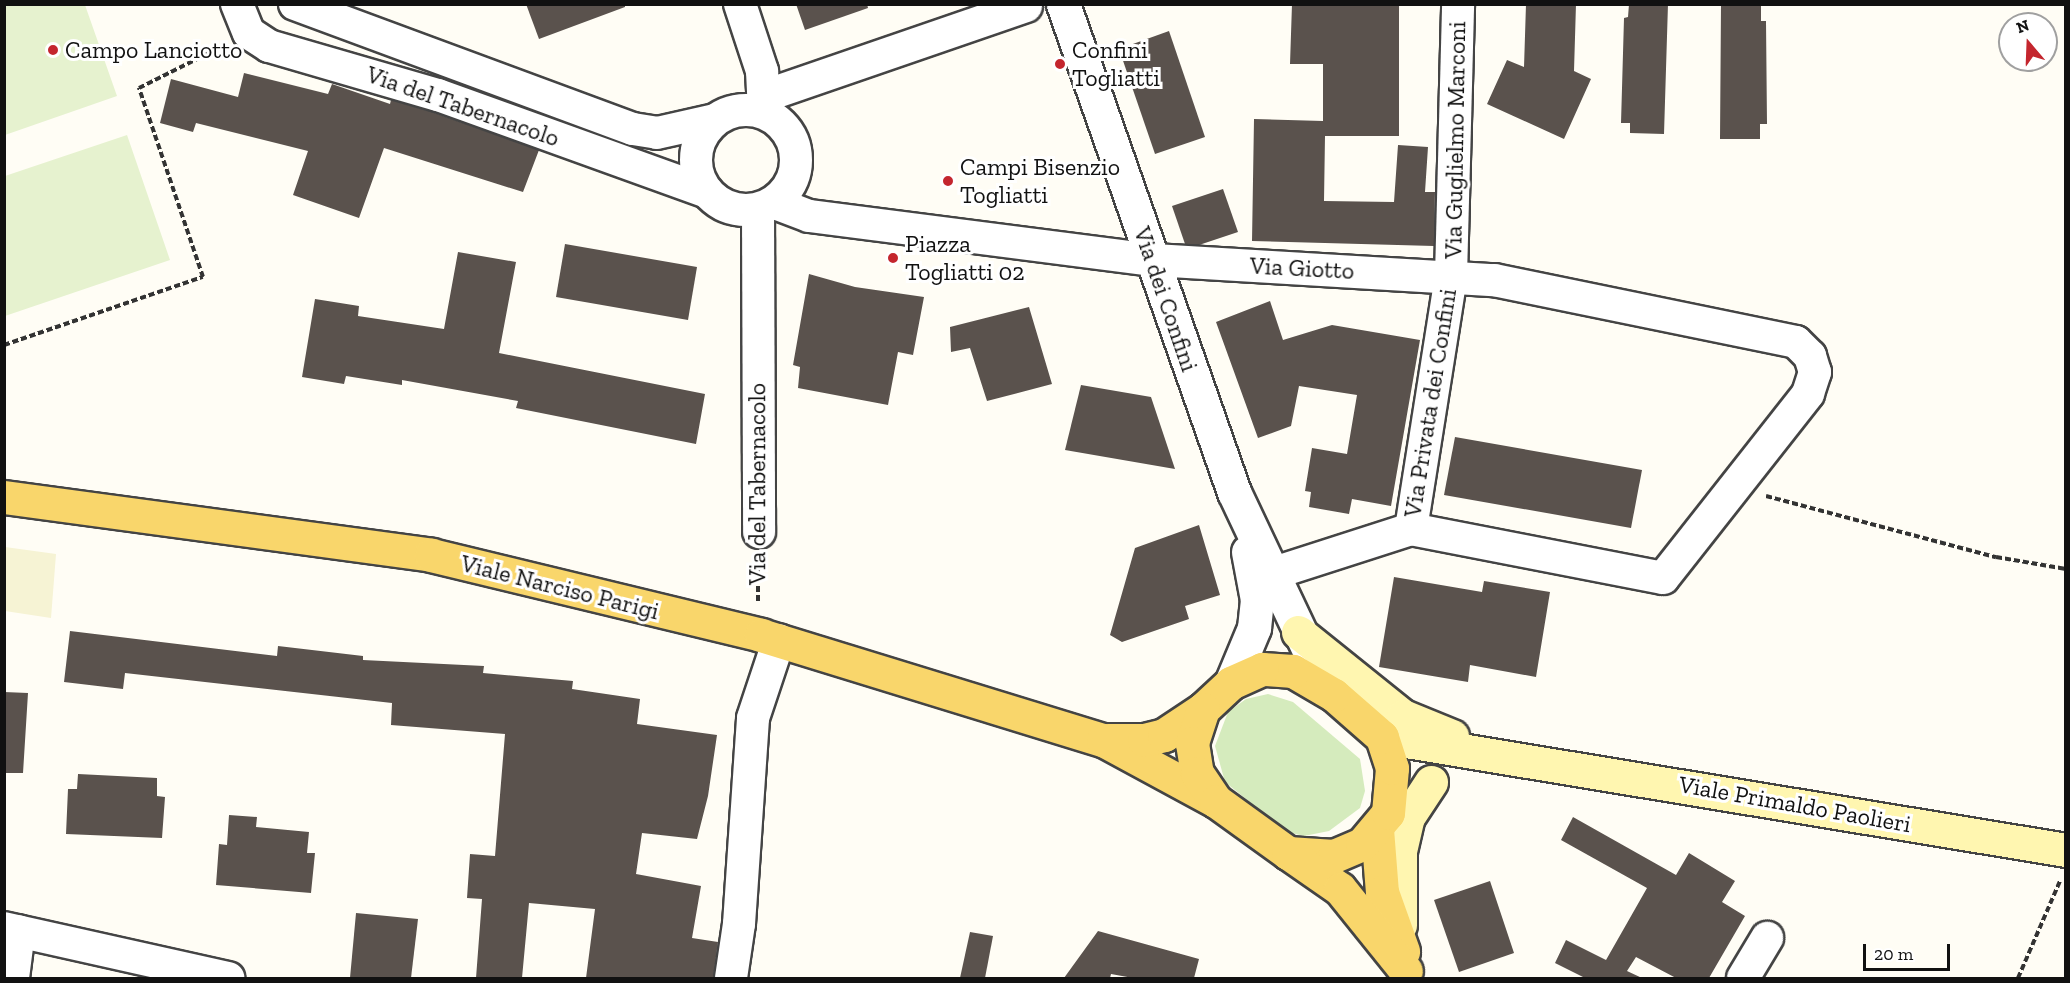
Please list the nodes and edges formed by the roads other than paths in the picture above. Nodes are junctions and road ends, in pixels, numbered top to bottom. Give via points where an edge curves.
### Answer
1 (237, 4) edge
2 (296, 4) edge
3 (740, 4) edge
4 (1063, 4) edge
5 (1458, 4) edge
6 (1026, 6) dead end
7 (764, 104) junction
8 (715, 120) junction
9 (794, 178) junction
10 (707, 192) junction
11 (767, 207) junction
12 (846, 218) junction
13 (1153, 260) junction
14 (1451, 276) junction
15 (1234, 492) junction
16 (4, 497) edge
17 (1411, 529) junction
18 (759, 532) road end
19 (1271, 574) junction
20 (1298, 632) junction
21 (779, 640) junction
22 (1231, 683) junction
23 (1334, 695) junction
24 (1203, 709) junction
25 (1382, 737) junction
26 (1103, 740) junction
27 (1525, 759) junction
28 (1431, 782) junction
29 (1216, 801) junction
30 (1382, 821) junction
31 (2051, 848) edge
32 (1288, 853) junction
33 (12, 930) edge
34 (1767, 938) dead end
35 (1406, 964) edge
36 (13, 978) edge
37 (228, 978) edge
38 (731, 978) edge
39 (1743, 978) edge

1 - 10 street, Via del Tabernacolo via 249,33 269,46 438,95
2 - 8 street, Via del Tabernacolo via 633,129 657,133
3 - 7 street via 762,71
4 - 13 street, Via dei Confini
5 - 14 street, Via Guglielmo Marconi
6 - 7 street
7 - 8 street
7 - 9 street via 791,139 796,161
8 - 10 street via 700,138 695,152 698,175
9 - 11 street
9 - 12 street via 814,203
10 - 11 street via 736,209
11 - 12 street via 809,216
11 - 18 street, Via del Tabernacolo
12 - 13 street, Via Giotto
13 - 14 street, Via Giotto
13 - 15 street, Via dei Confini
14 - 17 street, Via Privata dei Confini
14 - 17 street, Via Giotto via 1494,280 1796,342 1813,363 1814,383 1663,578
15 - 19 street, Via dei Confini
15 - 22 street, Via dei Confini via 1257,600 1254,628
16 - 21 main road, Viale Narciso Parigi via 431,555
17 - 19 street, Via Privata dei Confini
19 - 20 street, Via dei Confini
20 - 23 street, Via dei Confini
20 - 27 main road via 1404,716 1458,739
21 - 26 main road, Viale Narciso Parigi
21 - 38 street via 753,718 739,924
22 - 23 main road, Via dei Confini via 1254,671 1279,668 1307,677
22 - 24 main road, Via dei Confini
23 - 25 main road, Via dei Confini
24 - 26 main road, Viale Narciso Parigi via 1164,735 1144,740
24 - 29 main road, Via dei Confini via 1194,729 1193,757 1205,788
25 - 27 main road, Viale Primaldo Paolieri
25 - 30 main road via 1392,768
26 - 29 main road, Viale Narciso Parigi
27 - 28 main road, Viale Primaldo Paolieri via 1468,766
27 - 31 main road, Viale Primaldo Paolieri
28 - 30 main road, Viale Primaldo Paolieri
28 - 35 main road via 1408,817 1400,851 1398,889
29 - 32 main road, Via dei Confini
30 - 32 main road via 1362,844 1334,856
30 - 35 main road via 1382,892
32 - 35 main road, Via dei Confini via 1347,896
33 - 36 street
33 - 37 street
34 - 39 street

